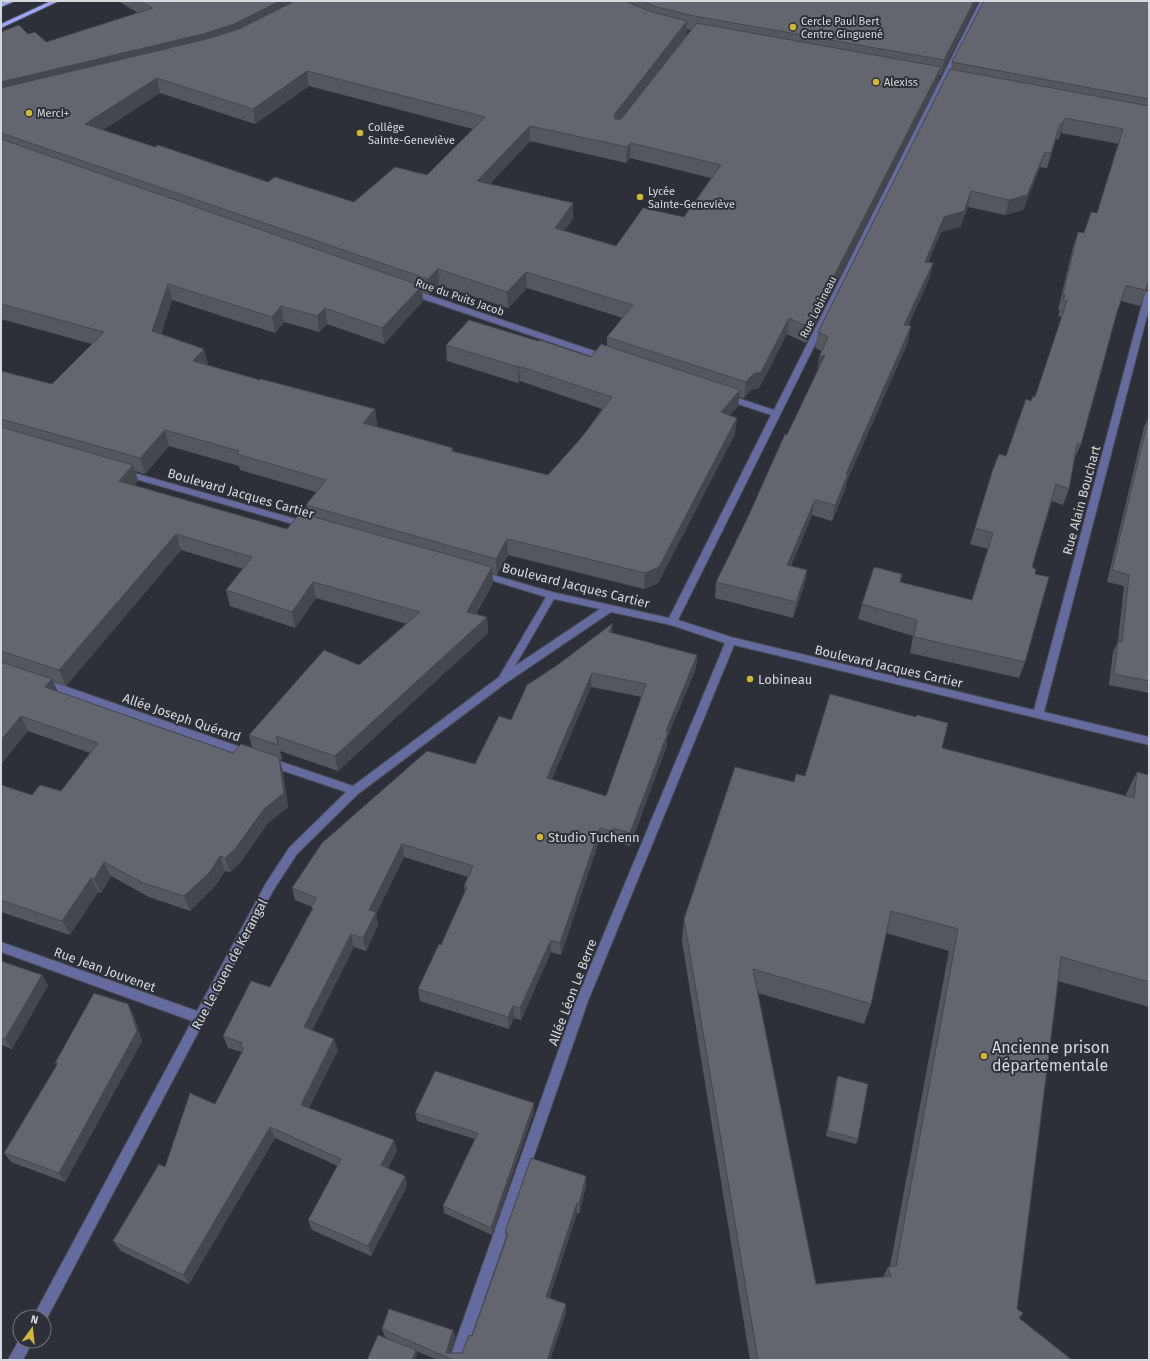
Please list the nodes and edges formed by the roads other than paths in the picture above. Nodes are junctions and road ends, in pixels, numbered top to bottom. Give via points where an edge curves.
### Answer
1 (12, 1) edge
2 (56, 1) edge
3 (983, 1) edge
4 (1, 5) edge
5 (1, 26) edge
6 (403, 290) edge
7 (1149, 293) edge
8 (612, 360) edge
9 (717, 394) edge
10 (777, 414) junction
11 (115, 470) edge
12 (320, 529) edge
13 (472, 572) edge
14 (552, 595) junction
15 (609, 608) junction
16 (672, 622) junction
17 (731, 641) junction
18 (31, 679) edge
19 (502, 680) junction
20 (1038, 714) junction
21 (1149, 741) edge
22 (354, 791) junction
23 (1, 947) edge
24 (200, 1018) junction
25 (44, 1309) edge
26 (21, 1349) edge
27 (15, 1360) edge
28 (456, 1360) edge

1 - 4 main road
2 - 5 main road
3 - 10 street, Rue Lobineau
6 - 8 street, Rue du Puits Jacob
7 - 20 street, Rue Alain Bouchart
9 - 10 street
10 - 16 street, Rue Lobineau
11 - 12 street, Boulevard Jacques Cartier
13 - 14 street, Boulevard Jacques Cartier
14 - 15 street, Boulevard Jacques Cartier
14 - 19 street, Rue Le Guen de Kerangal
15 - 16 street, Boulevard Jacques Cartier
15 - 19 street, Rue Le Guen de Kerangal
16 - 17 street, Boulevard Jacques Cartier
17 - 20 street, Boulevard Jacques Cartier
17 - 28 street, Allée Léon Le Berre via 582,1001
18 - 22 street, Allée Joseph Quérard
19 - 22 street, Rue Le Guen de Kerangal
20 - 21 street, Boulevard Jacques Cartier
22 - 24 street, Rue Le Guen de Kerangal via 293,851 270,886
23 - 24 street, Rue Jean Jouvenet
24 - 25 street, Rue Le Guen de Kerangal
26 - 27 street

